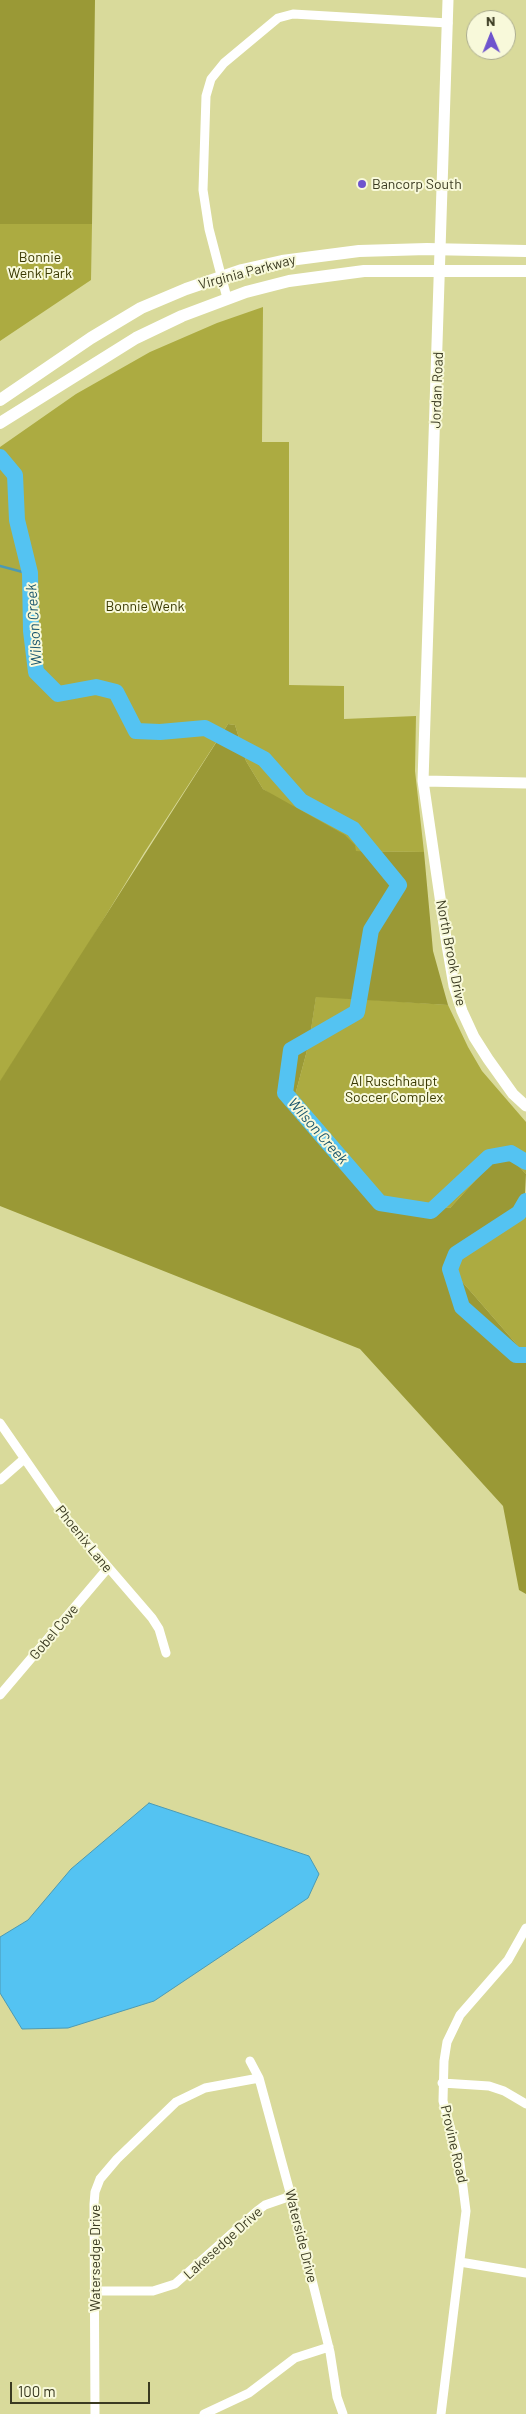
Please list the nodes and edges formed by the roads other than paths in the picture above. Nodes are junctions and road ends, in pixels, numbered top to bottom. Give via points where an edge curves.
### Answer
1 (448, 0) edge
2 (448, 22) junction
3 (442, 249) junction
4 (526, 251) edge
5 (441, 270) junction
6 (526, 271) edge
7 (220, 277) junction
8 (227, 298) junction
9 (0, 400) edge
10 (0, 423) edge
11 (423, 781) junction
12 (526, 783) edge
13 (526, 1106) edge
14 (0, 1423) edge
15 (24, 1459) junction
16 (0, 1480) edge
17 (107, 1568) junction
18 (166, 1653) dead end
19 (0, 1695) edge
20 (526, 1928) edge
21 (250, 2061) dead end
22 (259, 2078) junction
23 (442, 2083) junction
24 (526, 2104) edge
25 (291, 2196) junction
26 (460, 2262) junction
27 (526, 2273) edge
28 (95, 2291) junction
29 (328, 2347) junction
30 (219, 2411) edge
31 (95, 2414) edge
32 (204, 2414) edge
33 (343, 2414) edge
34 (441, 2414) edge

1 - 2 street, Jordan Road
2 - 3 street, Jordan Road
2 - 7 street via 293,14 278,18 224,63 211,80 206,96 203,190 208,229
3 - 4 main road, Virginia Parkway
3 - 5 street, Jordan Road
3 - 7 main road, Virginia Parkway via 324,254
5 - 6 main road, Virginia Parkway
5 - 8 main road, Virginia Parkway via 343,273 289,281
5 - 11 street, Jordan Road
7 - 8 street
7 - 9 main road, Virginia Parkway via 141,308
8 - 10 main road, Virginia Parkway via 136,338
11 - 12 street
11 - 13 street, North Brook Drive via 454,986 474,1038 513,1094
14 - 15 street, Phoenix Lane
15 - 16 street
15 - 17 street, Phoenix Lane via 65,1517
17 - 18 street, Phoenix Lane via 159,1628
17 - 19 street, Gobel Cove
20 - 23 street, Provine Road via 508,1960 469,2003 452,2030
21 - 22 street, Waterside Drive
22 - 25 street, Waterside Drive
22 - 28 street, Watersedge Drive via 205,2088 176,2102 105,2171 94,2198
23 - 24 street via 489,2086
23 - 26 street, Provine Road via 466,2198
25 - 28 street, Lakesedge Drive via 265,2205 175,2284 152,2290
25 - 29 street, Waterside Drive
26 - 27 street
26 - 34 street, Provine Road
28 - 31 street, Watersedge Drive
29 - 30 street via 295,2358
29 - 33 street, Waterside Drive
30 - 32 street

